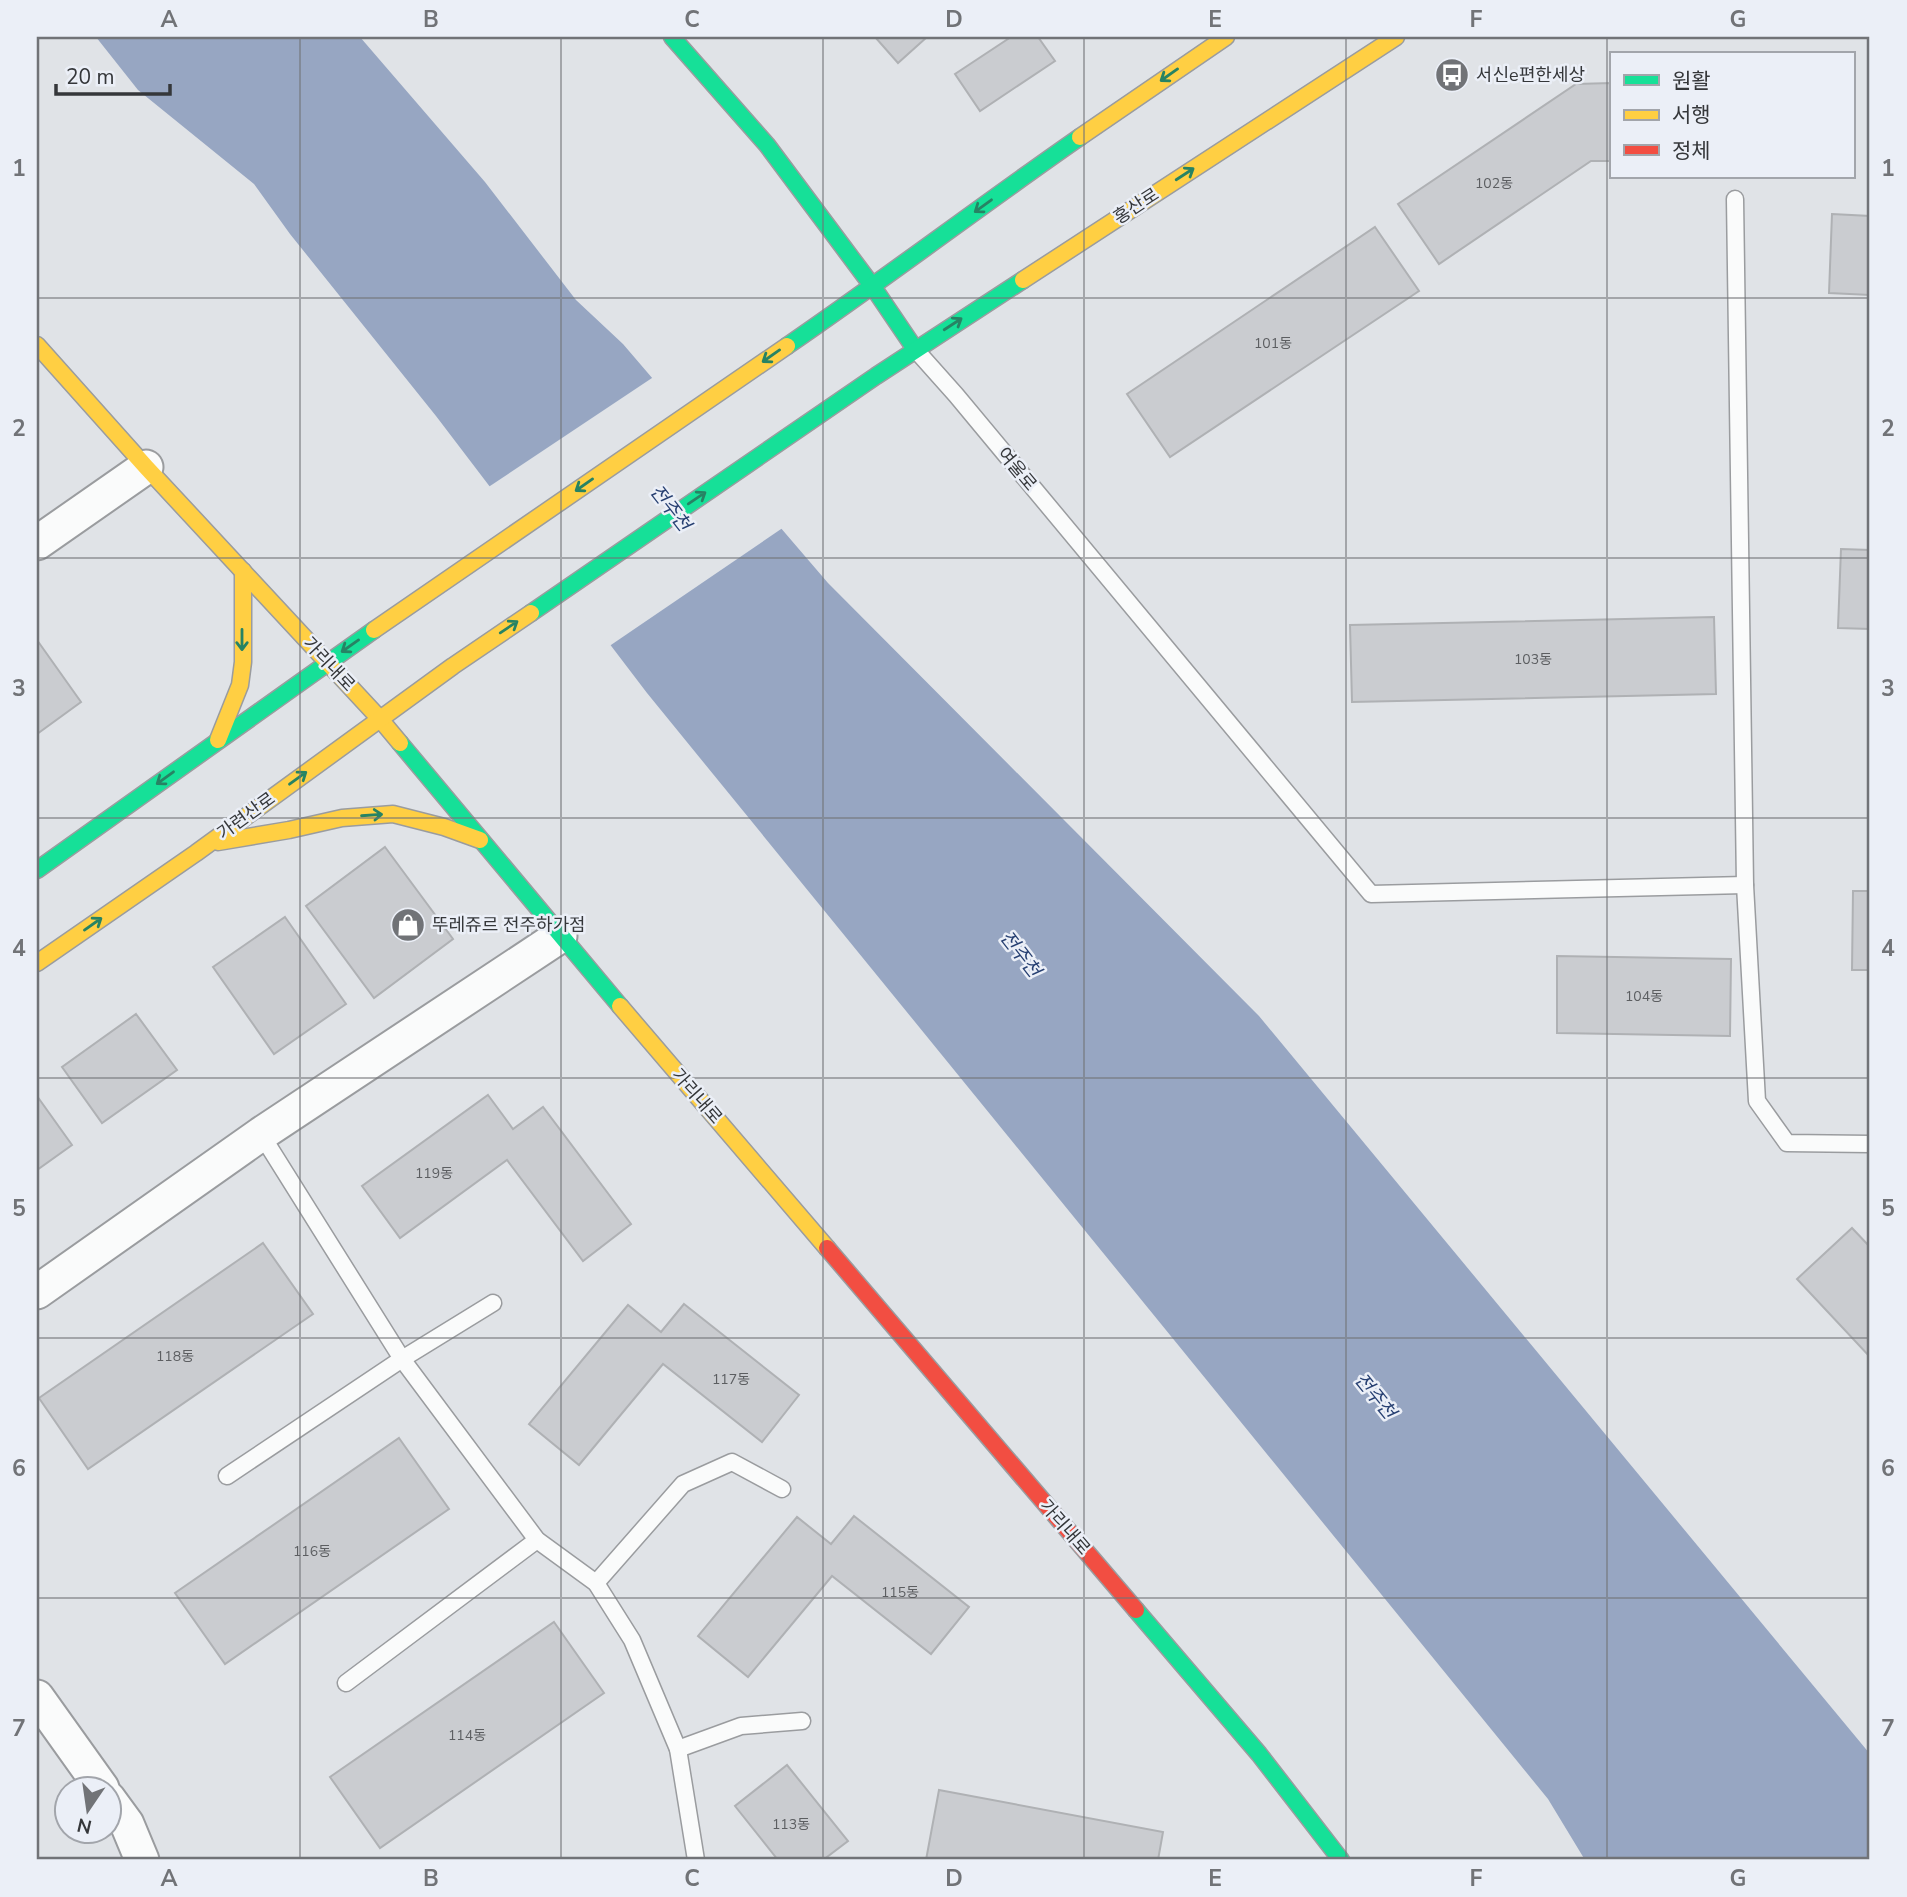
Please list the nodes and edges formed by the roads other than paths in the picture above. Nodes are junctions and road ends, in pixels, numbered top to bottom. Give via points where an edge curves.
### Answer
1 (672, 37) edge
2 (1226, 37) edge
3 (1396, 37) edge
4 (1735, 199) dead end
5 (873, 287) junction
6 (37, 345) edge
7 (915, 349) junction
8 (146, 467) junction
9 (37, 543) edge
10 (243, 572) junction
11 (327, 662) junction
12 (453, 666) joint
13 (380, 719) junction
14 (218, 740) junction
15 (481, 840) junction
16 (209, 844) junction
17 (37, 870) edge
18 (1745, 885) junction
19 (560, 936) junction
20 (37, 963) edge
21 (261, 1134) junction
22 (1870, 1144) edge
23 (37, 1292) edge
24 (493, 1303) dead end
25 (402, 1359) junction
26 (227, 1476) dead end
27 (782, 1489) dead end
28 (537, 1540) junction
29 (596, 1583) junction
30 (346, 1683) dead end
31 (37, 1697) edge
32 (802, 1721) dead end
33 (46, 1731) edge
34 (678, 1749) junction
35 (88, 1774) edge
36 (122, 1817) edge
37 (142, 1860) edge
38 (696, 1860) edge
39 (1341, 1860) edge

1 - 5 street, 여울로 via 767,145
2 -> 5 street via 1018,180
7 -> 3 street, 홍산로
4 - 18 lane
5 - 7 street, 여울로
5 -> 11 street
6 - 8 street, 가리내로
12 -> 7 street, 홍산로
7 - 18 lane, 여울로 via 1371,894
8 - 9 street
8 - 10 street, 가리내로
10 - 11 street, 가리내로
10 -> 14 street via 240,685
11 - 13 street, 가리내로
11 - 14 street
12 - 13 street, 가련산로
13 - 15 street, 가리내로
16 -> 13 street, 가련산로
14 -> 17 street
16 -> 15 street via 342,818 393,814
15 - 19 street, 가리내로
20 -> 16 street, 가련산로
18 - 22 lane via 1757,1101 1787,1143
19 - 21 street
19 - 39 street, 가리내로 via 1259,1754
21 - 23 street
21 - 25 lane
24 - 25 lane
25 - 26 lane
25 - 28 lane
27 - 29 lane via 732,1462 683,1484
28 - 29 lane
28 - 30 lane
29 - 34 lane via 632,1640
31 - 33 street
32 - 34 lane via 741,1726
33 - 35 street
34 - 38 lane
36 - 37 street

